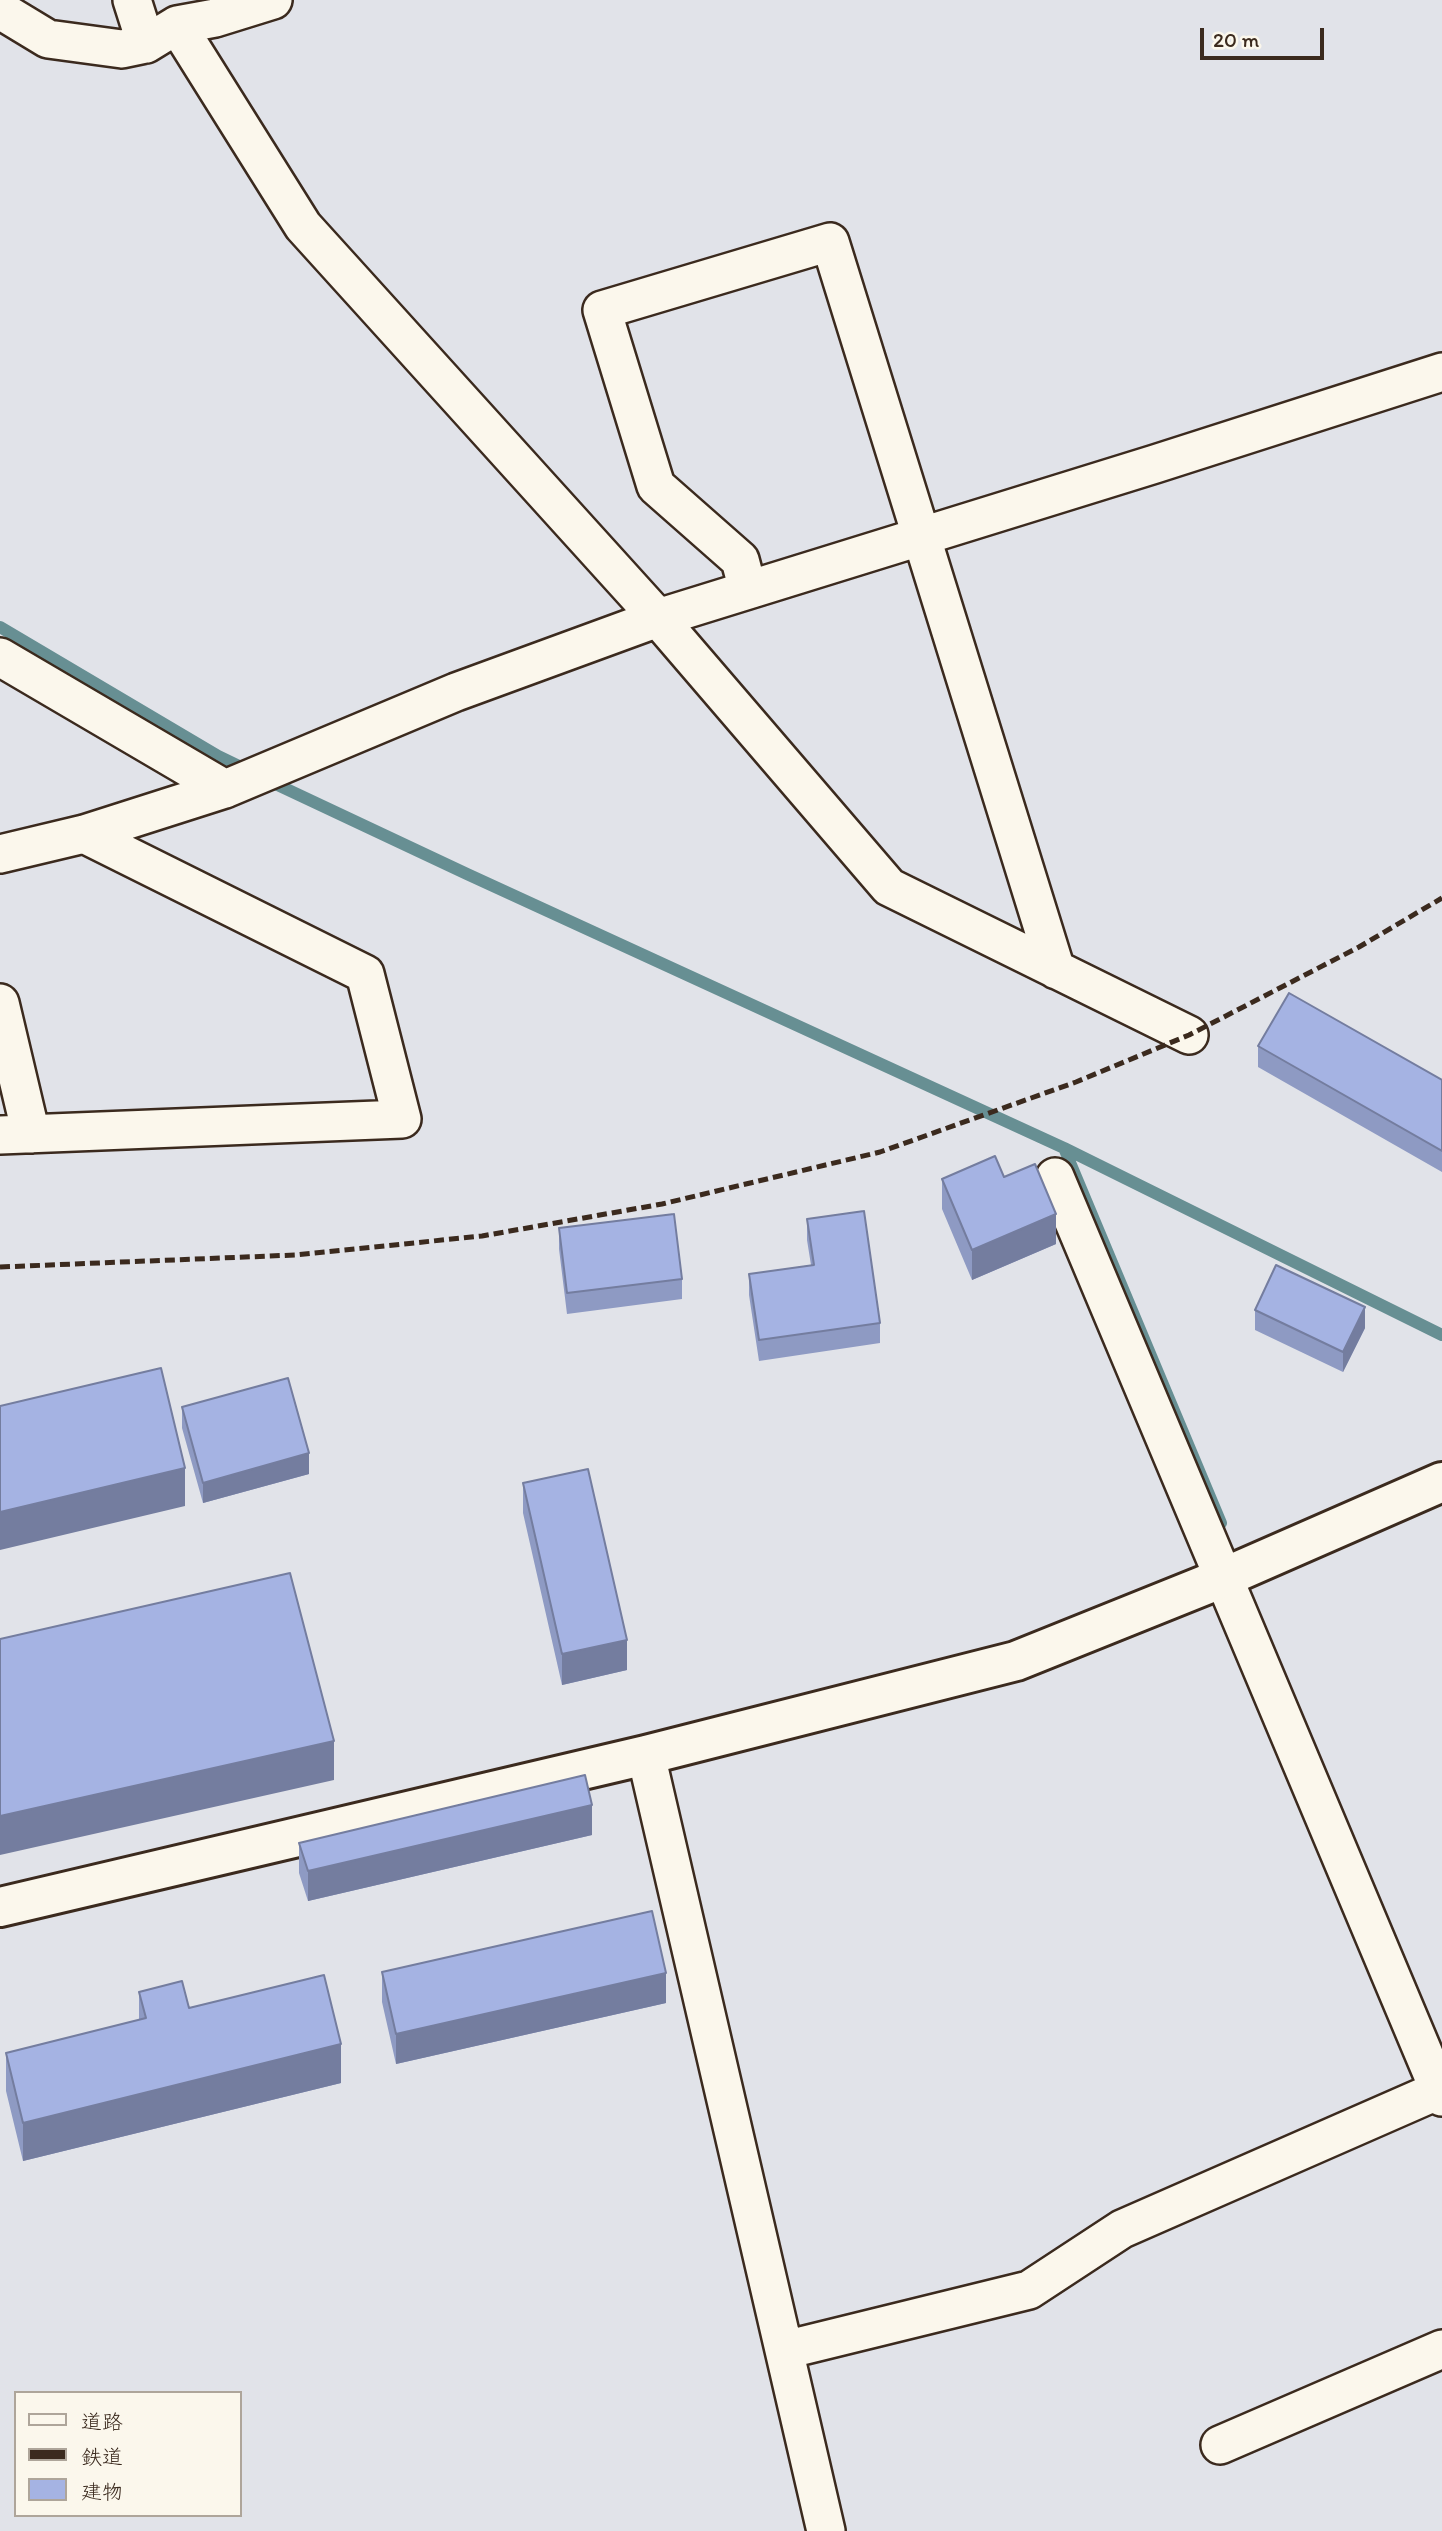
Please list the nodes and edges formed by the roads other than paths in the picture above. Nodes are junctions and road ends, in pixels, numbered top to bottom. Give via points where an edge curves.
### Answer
1 (132, 0) edge
2 (273, 0) edge
3 (0, 10) edge
4 (177, 25) junction
5 (146, 44) junction
6 (1442, 372) edge
7 (921, 537) junction
8 (748, 590) junction
9 (658, 618) junction
10 (0, 657) edge
11 (225, 789) junction
12 (84, 834) junction
13 (0, 854) edge
14 (1056, 970) junction
15 (0, 1003) edge
16 (1189, 1035) dead end
17 (15, 1134) edge
18 (1055, 1177) dead end
19 (1442, 1482) edge
20 (1225, 1577) junction
21 (646, 1755) junction
22 (0, 1908) edge
23 (1441, 2093) edge
24 (1442, 2349) edge
25 (785, 2350) junction
26 (1220, 2445) dead end
27 (826, 2531) edge

1 - 5 street
2 - 4 street
3 - 5 street via 48,39 122,49
4 - 5 street
4 - 9 street via 303,226
6 - 7 street
7 - 8 street
7 - 8 street via 830,242 602,310 656,486 740,560
7 - 14 street
8 - 9 street
9 - 11 street via 456,692
9 - 14 street via 889,887
10 - 11 street
11 - 12 street
12 - 13 street
12 - 17 street via 365,974 402,1119
14 - 16 street
15 - 17 street
18 - 20 street
19 - 20 street
20 - 21 street via 1016,1661
20 - 23 street
21 - 22 street
21 - 25 street
23 - 25 street via 1122,2229 1029,2290
24 - 26 street
25 - 27 street

